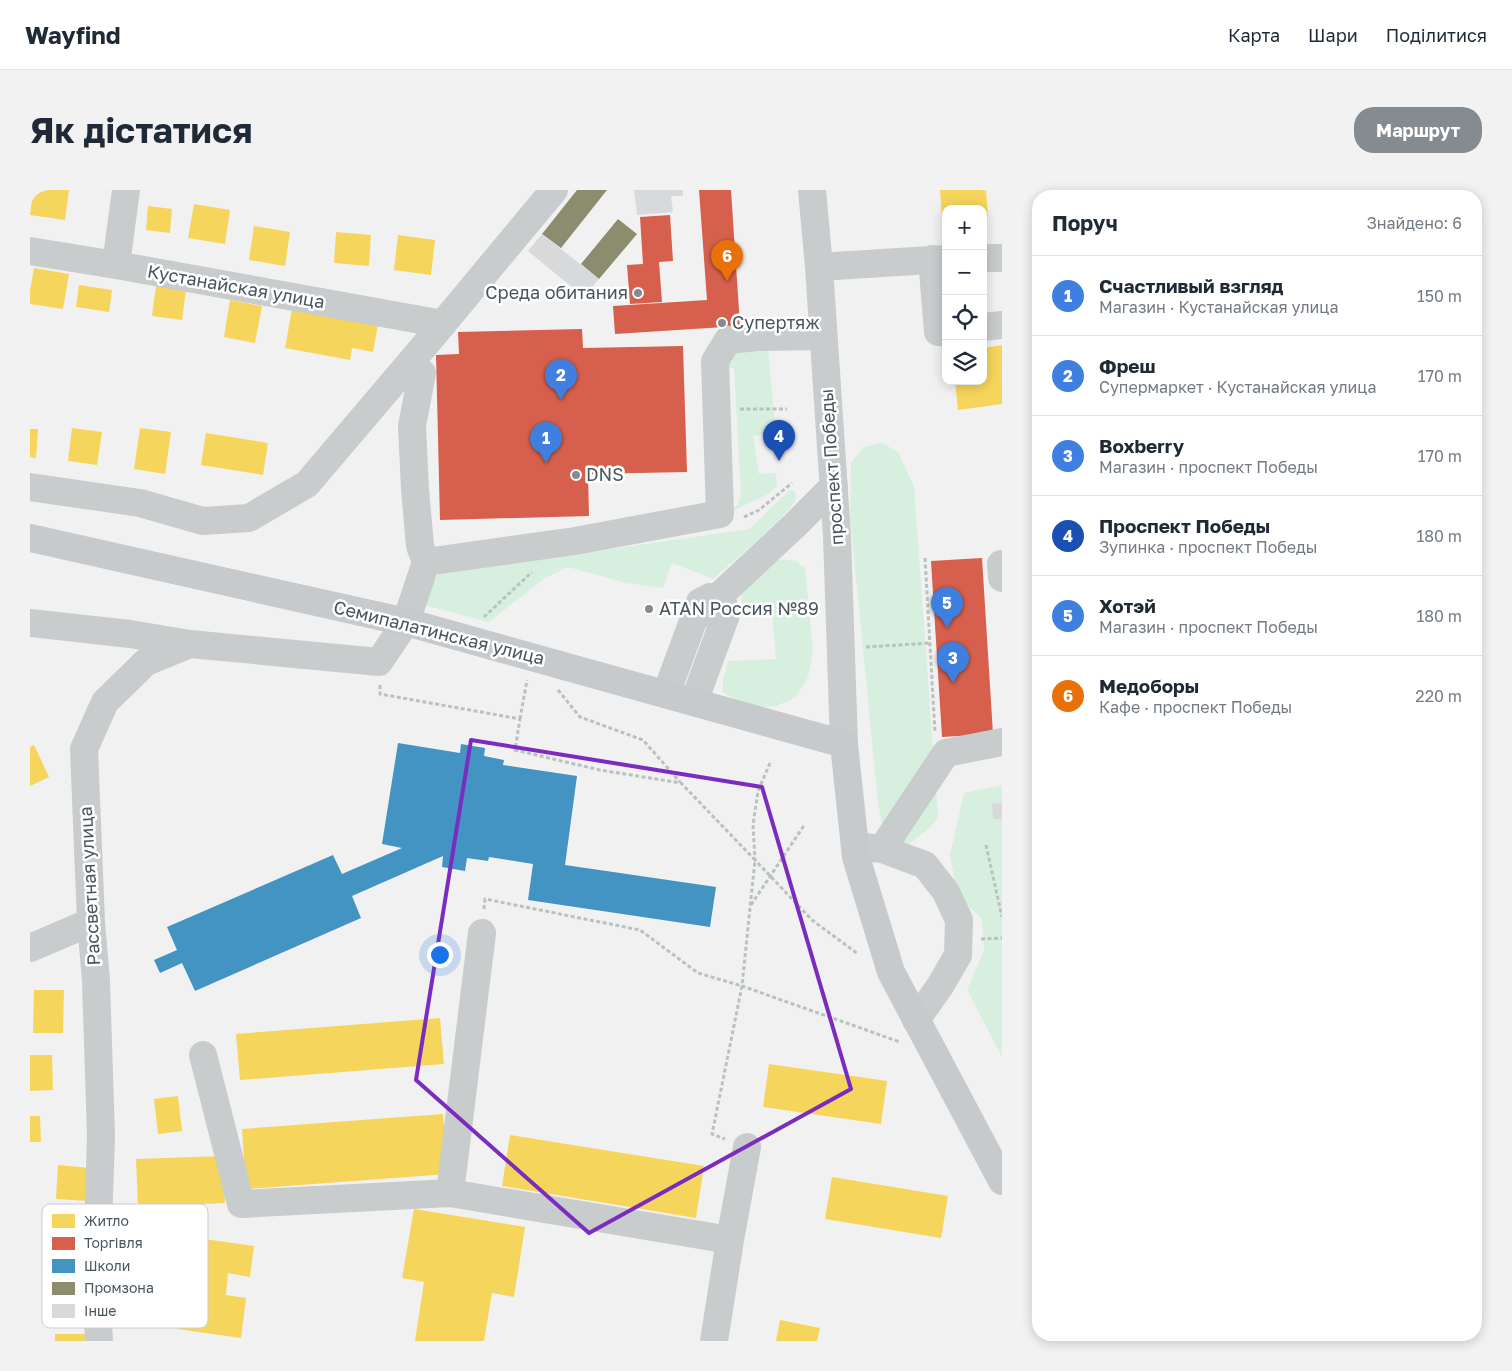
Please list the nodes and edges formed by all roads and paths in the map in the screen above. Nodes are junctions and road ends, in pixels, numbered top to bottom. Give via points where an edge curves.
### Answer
1 (126, 190) edge
2 (554, 190) edge
3 (812, 190) edge
4 (30, 251) edge
5 (987, 258) edge
6 (1002, 258) edge
7 (939, 259) edge
8 (116, 265) junction
9 (819, 267) junction
10 (443, 324) junction
11 (1002, 326) edge
12 (987, 328) edge
13 (942, 332) edge
14 (824, 336) junction
15 (422, 373) dead end
16 (787, 409) dead end
17 (716, 410) junction
18 (792, 483) dead end
19 (30, 486) edge
20 (834, 486) junction
21 (738, 520) dead end
22 (30, 538) edge
23 (925, 558) dead end
24 (426, 562) junction
25 (534, 571) dead end
26 (483, 618) dead end
27 (406, 622) junction
28 (30, 623) edge
29 (190, 644) junction
30 (930, 644) junction
31 (863, 647) dead end
32 (379, 662) junction
33 (528, 680) dead end
34 (556, 689) dead end
35 (680, 698) junction
36 (520, 719) junction
37 (1002, 742) edge
38 (844, 744) junction
39 (946, 752) junction
40 (770, 763) dead end
41 (681, 783) junction
42 (805, 824) dead end
43 (986, 845) dead end
44 (855, 846) junction
45 (882, 849) junction
46 (755, 860) junction
47 (771, 877) junction
48 (750, 906) junction
49 (1002, 916) edge
50 (91, 922) junction
51 (482, 933) joint
52 (30, 948) edge
53 (860, 955) dead end
54 (742, 986) junction
55 (911, 1032) junction
56 (203, 1055) dead end
57 (747, 1147) joint
58 (1002, 1181) edge
59 (450, 1193) junction
60 (99, 1204) edge
61 (730, 1240) junction
62 (99, 1328) edge
63 (100, 1341) edge
64 (714, 1341) edge

1 - 8 street
2 - 10 street
3 - 9 street, проспект Победы
4 - 8 street, Кустанайская улица
5 - 6 street
7 - 9 street
7 - 13 street via 938,332
8 - 10 street, Кустанайская улица
9 - 14 street, проспект Победы
10 - 19 street via 307,484 249,518 203,521 140,503
11 - 12 street
14 - 17 street via 728,340 715,360
14 - 20 street, проспект Победы
15 - 24 street via 412,426 414,489 420,546
16 - 17 path
17 - 24 street via 720,514 575,541
18 - 21 path via 759,510
20 - 35 street via 717,598 726,615
20 - 38 street, проспект Победы
22 - 27 main road, Семипалатинская улица
23 - 30 path
24 - 27 street
25 - 26 path
27 - 32 street
27 - 35 main road, Семипалатинская улица
28 - 29 street
29 - 32 street
29 - 50 street, Рассветная улица via 146,662 105,702 84,749
30 - 31 path
30 - 39 path via 936,744
32 - 36 path via 380,694
33 - 36 path
34 - 41 path via 580,717 643,740
35 - 38 main road, Семипалатинская улица
36 - 41 path via 515,750 600,770
37 - 39 street
38 - 44 main road
39 - 45 street
40 - 46 path via 758,791 752,825
41 - 46 path
42 - 47 path
43 - 49 path
44 - 45 street
44 - 55 main road
45 - 55 street via 925,865 946,892 959,920 958,955
46 - 47 path
46 - 48 path
47 - 48 path
47 - 53 path via 812,920
48 - 54 path
50 - 52 street
50 - 60 street, Рассветная улица via 101,1136
51 - 54 path via 484,899 640,930 698,973
51 - 59 street
54 - 55 path
54 - 57 path via 712,1134
55 - 58 main road
56 - 59 street via 241,1204
57 - 61 street
59 - 61 street
61 - 64 street
62 - 63 street, Рассветная улица

